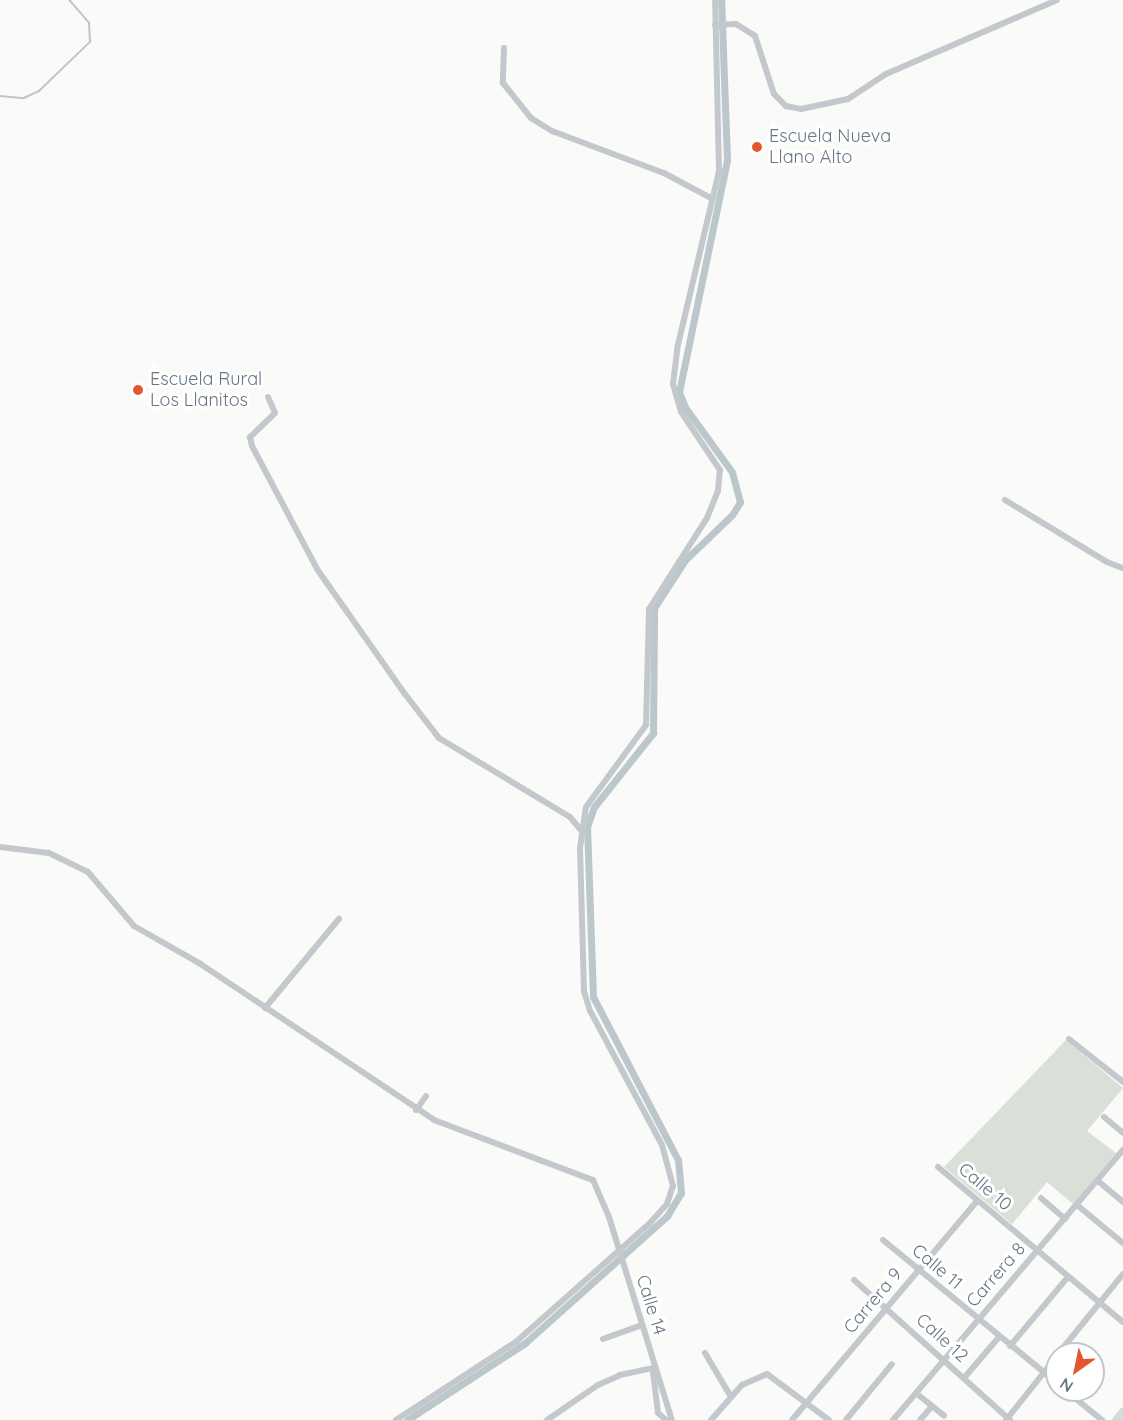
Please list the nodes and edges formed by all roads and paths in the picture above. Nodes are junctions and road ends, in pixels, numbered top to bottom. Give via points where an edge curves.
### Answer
1 (715, 0) edge
2 (1057, 0) edge
3 (715, 25) junction
4 (504, 48) dead end
5 (713, 199) junction
6 (268, 397) dead end
7 (1005, 500) dead end
8 (1123, 568) edge
9 (581, 830) junction
10 (0, 847) edge
11 (339, 919) dead end
12 (265, 1008) junction
13 (1069, 1039) dead end
14 (1123, 1082) edge
15 (426, 1096) dead end
16 (416, 1110) junction
17 (1104, 1117) dead end
18 (1123, 1133) edge
19 (1123, 1151) edge
20 (938, 1167) dead end
21 (1098, 1181) junction
22 (1041, 1198) dead end
23 (977, 1200) junction
24 (1123, 1202) edge
25 (1077, 1205) junction
26 (1065, 1219) junction
27 (883, 1240) dead end
28 (1123, 1243) edge
29 (619, 1251) junction
30 (1037, 1251) junction
31 (919, 1271) junction
32 (1123, 1274) edge
33 (1068, 1277) junction
34 (854, 1280) dead end
35 (1100, 1303) junction
36 (887, 1308) junction
37 (977, 1320) junction
38 (1123, 1322) edge
39 (642, 1325) junction
40 (999, 1337) junction
41 (603, 1339) dead end
42 (1068, 1342) edge
43 (1010, 1346) junction
44 (705, 1353) dead end
45 (943, 1359) junction
46 (892, 1364) dead end
47 (653, 1368) junction
48 (1044, 1372) joint
49 (964, 1378) junction
50 (916, 1393) junction
51 (731, 1396) junction
52 (1080, 1402) edge
53 (807, 1403) junction
54 (932, 1406) junction
55 (1123, 1411) edge
56 (944, 1416) dead end
57 (1008, 1419) edge
58 (396, 1420) edge
59 (547, 1420) edge
60 (666, 1420) edge
61 (672, 1420) edge
62 (711, 1420) edge
63 (792, 1420) edge
64 (829, 1420) edge
65 (846, 1420) edge
66 (893, 1420) edge
67 (920, 1420) edge
68 (1102, 1420) edge
69 (1116, 1420) edge

1 - 3 street
2 - 3 street via 886,74 848,99 801,109 786,106 774,94 755,36 736,24
3 - 5 street via 720,145
4 - 5 street via 503,83 531,118 552,131 664,173
5 - 9 street via 677,349 673,384 681,412 720,470 718,490 707,518 649,609 646,725 590,801
6 - 9 street via 275,413 250,437 252,446 317,569 405,694 439,738 570,817
7 - 8 street
9 - 29 street via 584,991 590,1011 646,1111 673,1176 670,1197 661,1212
10 - 12 street, Calle 14 via 49,853 88,872 134,926
11 - 12 street
12 - 16 street, Calle 14
13 - 14 street
15 - 16 street
16 - 29 street, Calle 14 via 452,1130 587,1176 603,1199
17 - 18 street
19 - 21 street, Carrera 8
20 - 23 street, Calle 10
21 - 24 street
21 - 25 street, Carrera 8
22 - 26 street
23 - 30 street, Calle 10
23 - 31 street, Carrera 9
25 - 26 street, Carrera 8
25 - 28 street
26 - 30 street, Carrera 8
27 - 31 street, Calle 11
29 - 39 street, Calle 14
29 - 58 street via 517,1341
30 - 33 street, Calle 10
30 - 37 street, Carrera 8
31 - 36 street, Carrera 9
31 - 37 street, Calle 11
32 - 35 street
33 - 35 street, Calle 10
33 - 43 street
34 - 36 street, Calle 12
35 - 38 street, Calle 10
35 - 42 street
36 - 45 street, Calle 12
36 - 53 street, Carrera 9
37 - 40 street, Calle 11
37 - 45 street, Carrera 8
39 - 41 street
39 - 47 street, Calle 14
40 - 43 street, Calle 11
40 - 49 street
43 - 48 street, Calle 11
44 - 51 street
45 - 49 street, Calle 12
45 - 50 street, Carrera 8
46 - 65 street
47 - 59 street via 620,1375 598,1385
47 - 60 street, Calle 14 via 658,1413
47 - 61 street, Calle 14
48 - 57 street
49 - 57 street, Calle 12
50 - 54 street
50 - 66 street, Carrera 8
51 - 53 street via 748,1381 767,1374
51 - 62 street
52 - 68 street
53 - 63 street, Carrera 9
53 - 64 street
54 - 56 street
54 - 67 street
55 - 69 main road

